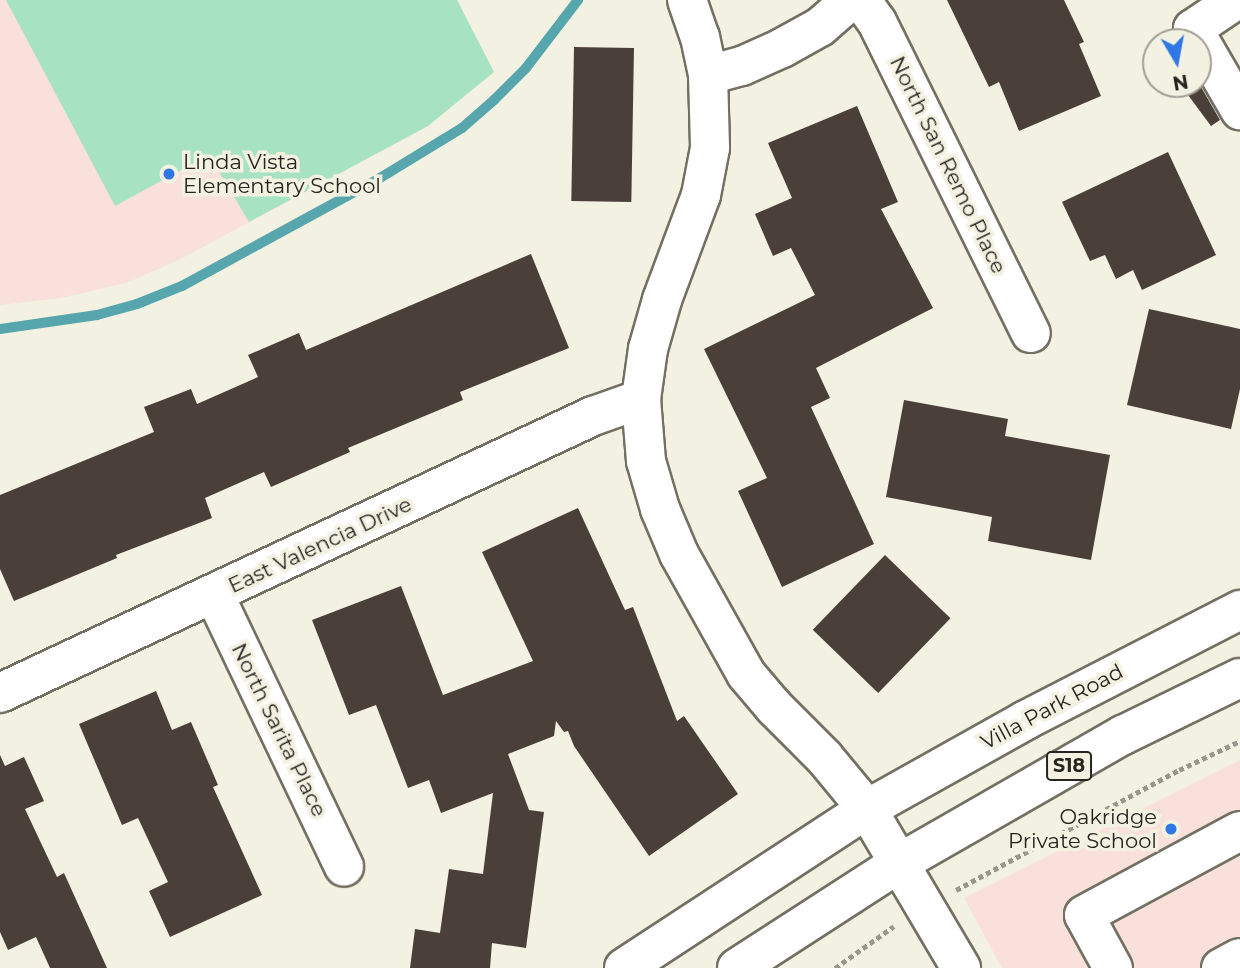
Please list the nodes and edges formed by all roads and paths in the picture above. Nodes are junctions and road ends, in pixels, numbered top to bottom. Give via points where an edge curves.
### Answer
1 (687, 0) edge
2 (851, 0) edge
3 (861, 0) edge
4 (1236, 0) edge
5 (708, 75) junction
6 (1240, 110) edge
7 (1031, 334) dead end
8 (641, 399) junction
9 (214, 594) junction
10 (1240, 610) edge
11 (1240, 678) edge
12 (0, 693) edge
13 (1240, 741) edge
14 (867, 809) junction
15 (1240, 831) edge
16 (901, 862) junction
17 (344, 867) dead end
18 (960, 887) dead end
19 (886, 930) dead end
20 (1240, 958) edge
21 (624, 968) edge
22 (737, 968) edge
23 (835, 968) edge
24 (961, 968) edge
25 (1113, 968) edge
26 (1221, 968) edge

1 - 5 street
2 - 5 street via 820,27 782,48
3 - 7 street, North San Remo Place via 877,22
4 - 6 street via 1193,29
5 - 8 street via 710,148 701,195 662,300 648,349
8 - 9 street, East Valencia Drive via 593,416
8 - 14 street via 646,461 660,509 721,633 746,674
9 - 12 street, East Valencia Drive
9 - 17 street, North Sarita Place
10 - 14 street, Villa Park Road via 1038,713
11 - 16 street, S18 via 1123,735
13 - 18 path
14 - 16 street
14 - 21 street, Villa Park Road
15 - 25 street via 1084,915
16 - 22 street, S18
16 - 24 street
19 - 23 path
20 - 26 street

